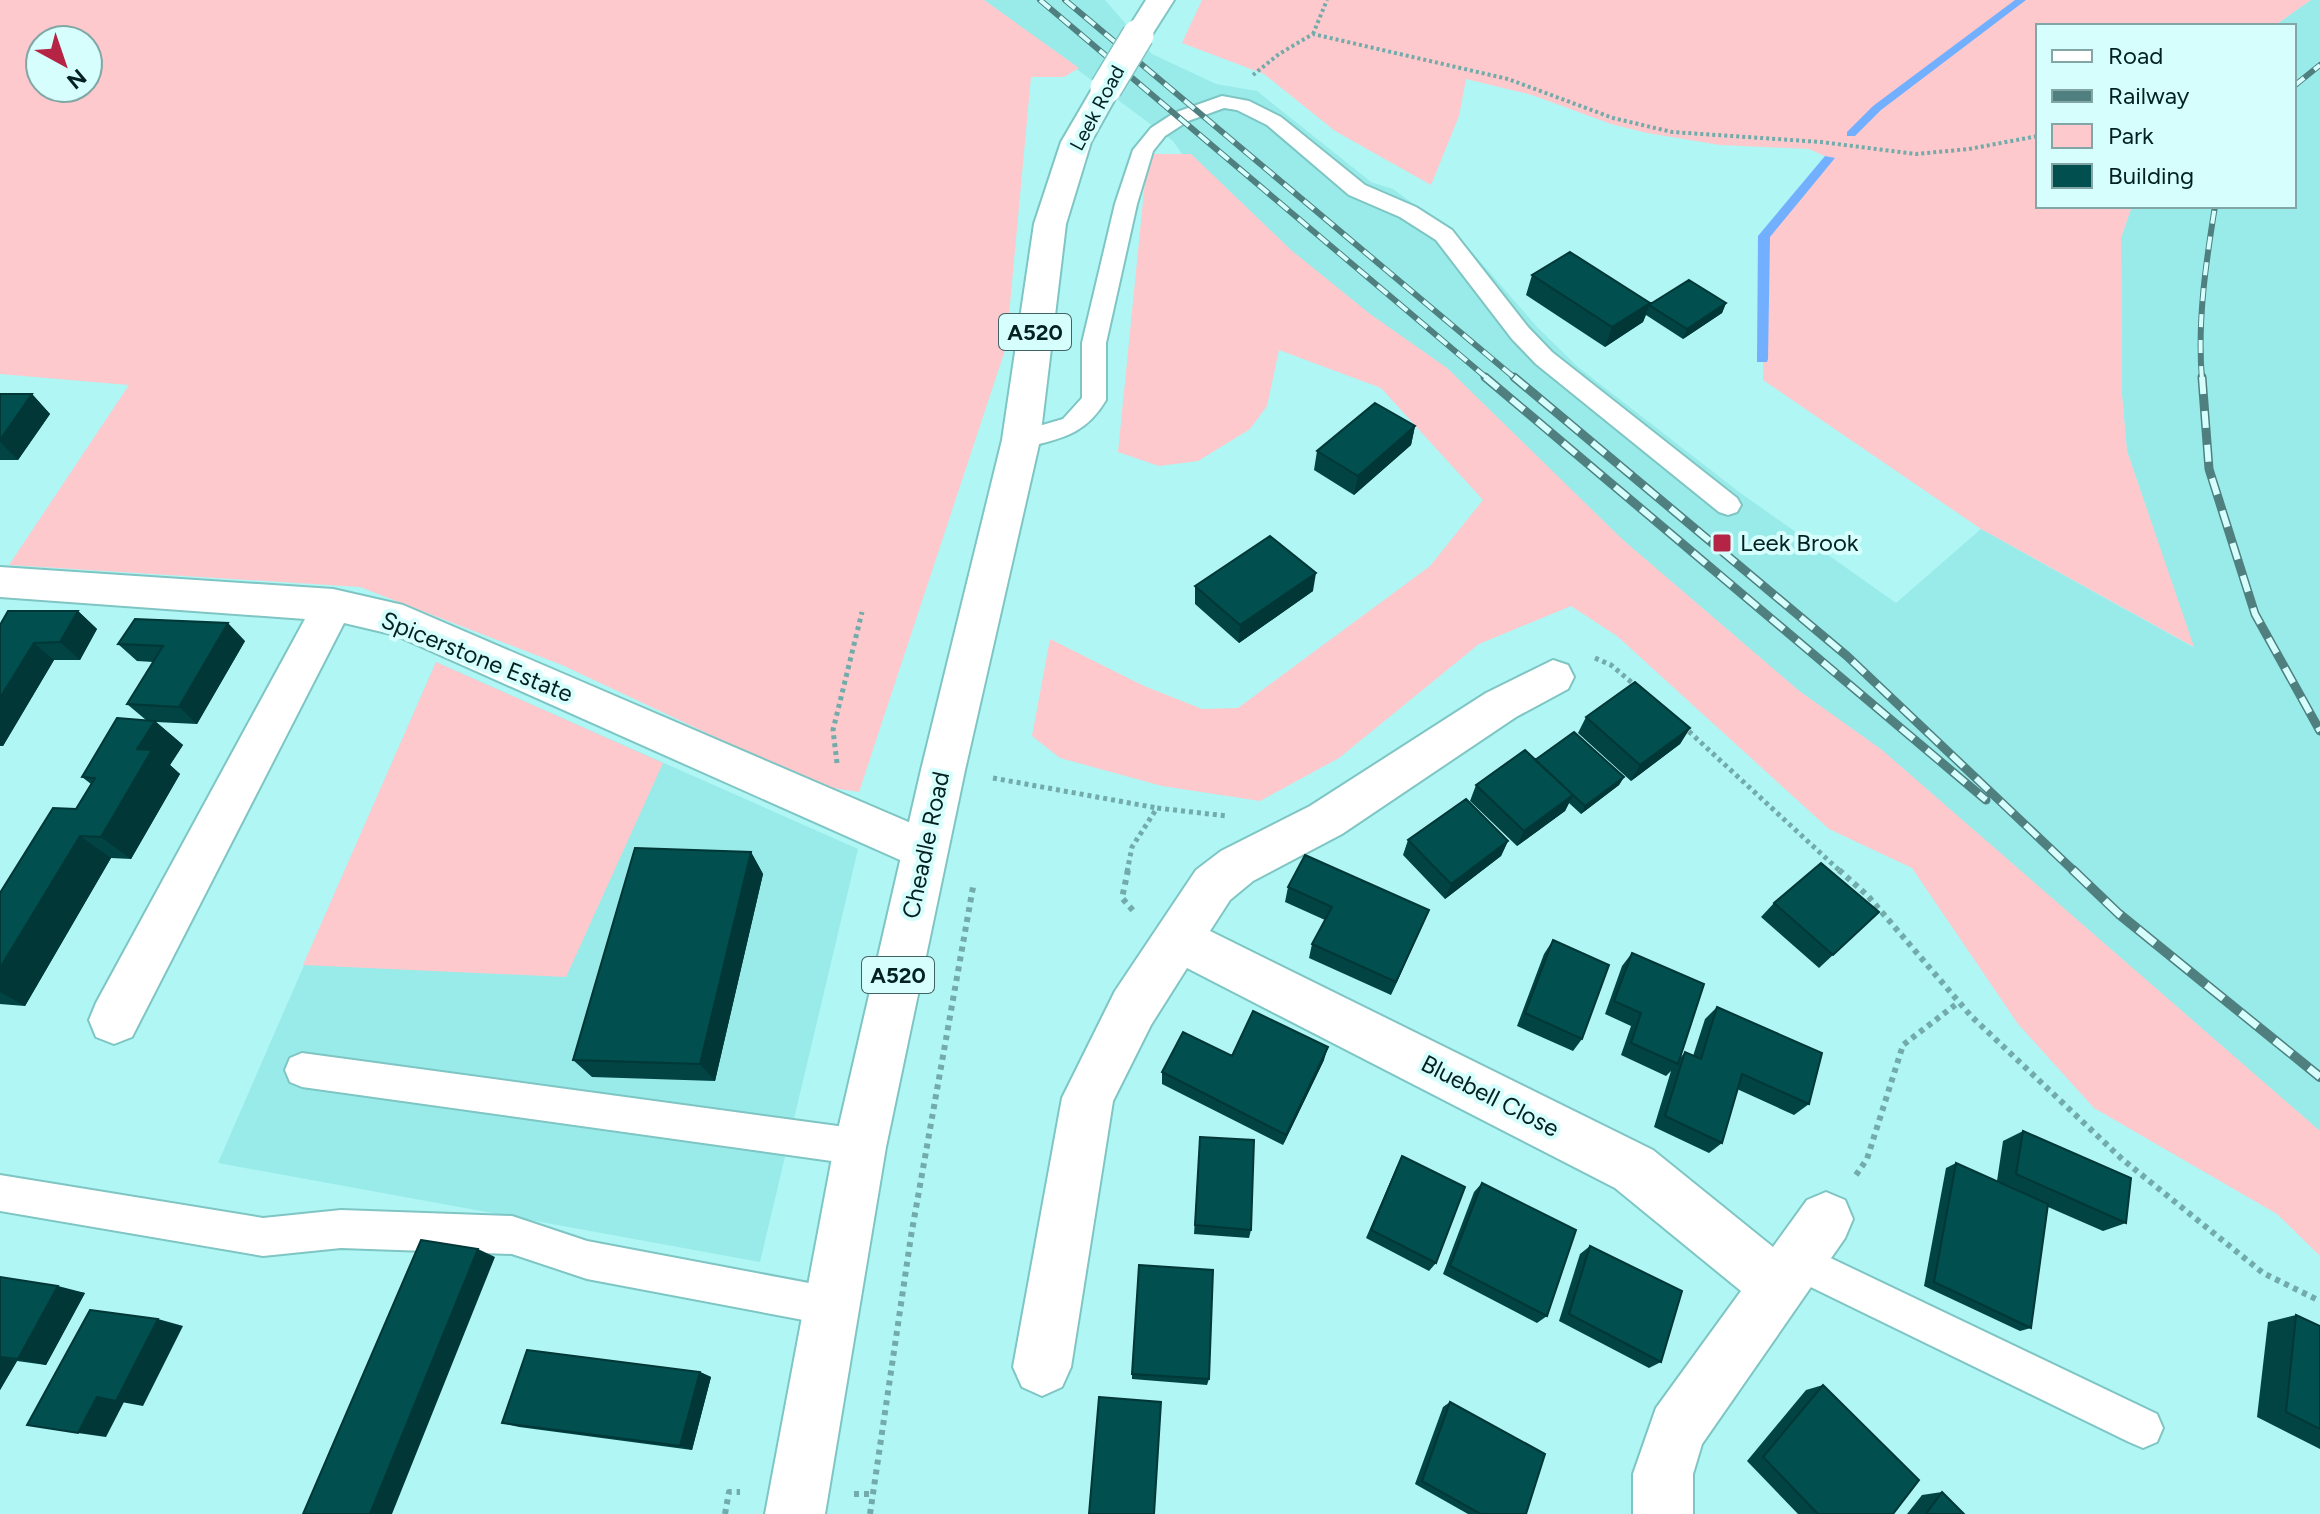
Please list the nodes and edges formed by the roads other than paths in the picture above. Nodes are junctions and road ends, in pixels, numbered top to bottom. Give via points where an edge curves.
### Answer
1 (1160, 0) edge
2 (1050, 224) joint
3 (1021, 440) junction
4 (1728, 505) dead end
5 (0, 582) edge
6 (333, 605) junction
7 (1572, 666) road end
8 (925, 850) junction
9 (1178, 939) junction
10 (114, 1020) dead end
11 (302, 1070) dead end
12 (860, 1147) junction
13 (0, 1193) edge
14 (1801, 1256) junction
15 (830, 1306) junction
16 (1042, 1367) dead end
17 (2143, 1428) dead end
18 (795, 1514) edge
19 (1663, 1514) edge

1 - 2 main road, Leek Road / A520, bridge via 1076,142
2 - 3 main road, Cheadle Road / A520
3 - 4 lane via 1072,425 1094,400 1094,343 1143,150 1181,117 1222,102 1242,105 1274,121 1357,190 1444,235 1544,358
3 - 8 main road, Cheadle Road / A520
5 - 6 main road, Spicerstone Estate
6 - 8 main road, Spicerstone Estate via 403,621
6 - 10 main road
7 - 9 main road via 1501,705 1326,820 1237,866 1213,885
8 - 12 main road, Cheadle Road / A520
9 - 14 main road, Bluebell Close
9 - 16 main road via 1133,1008 1088,1098
11 - 12 lane
12 - 15 main road, Cheadle Road / A520
13 - 15 lane via 263,1237 341,1229 512,1235 587,1260
14 - 17 lane
14 - 19 main road via 1677,1429 1663,1474
15 - 18 main road, Cheadle Road / A520

